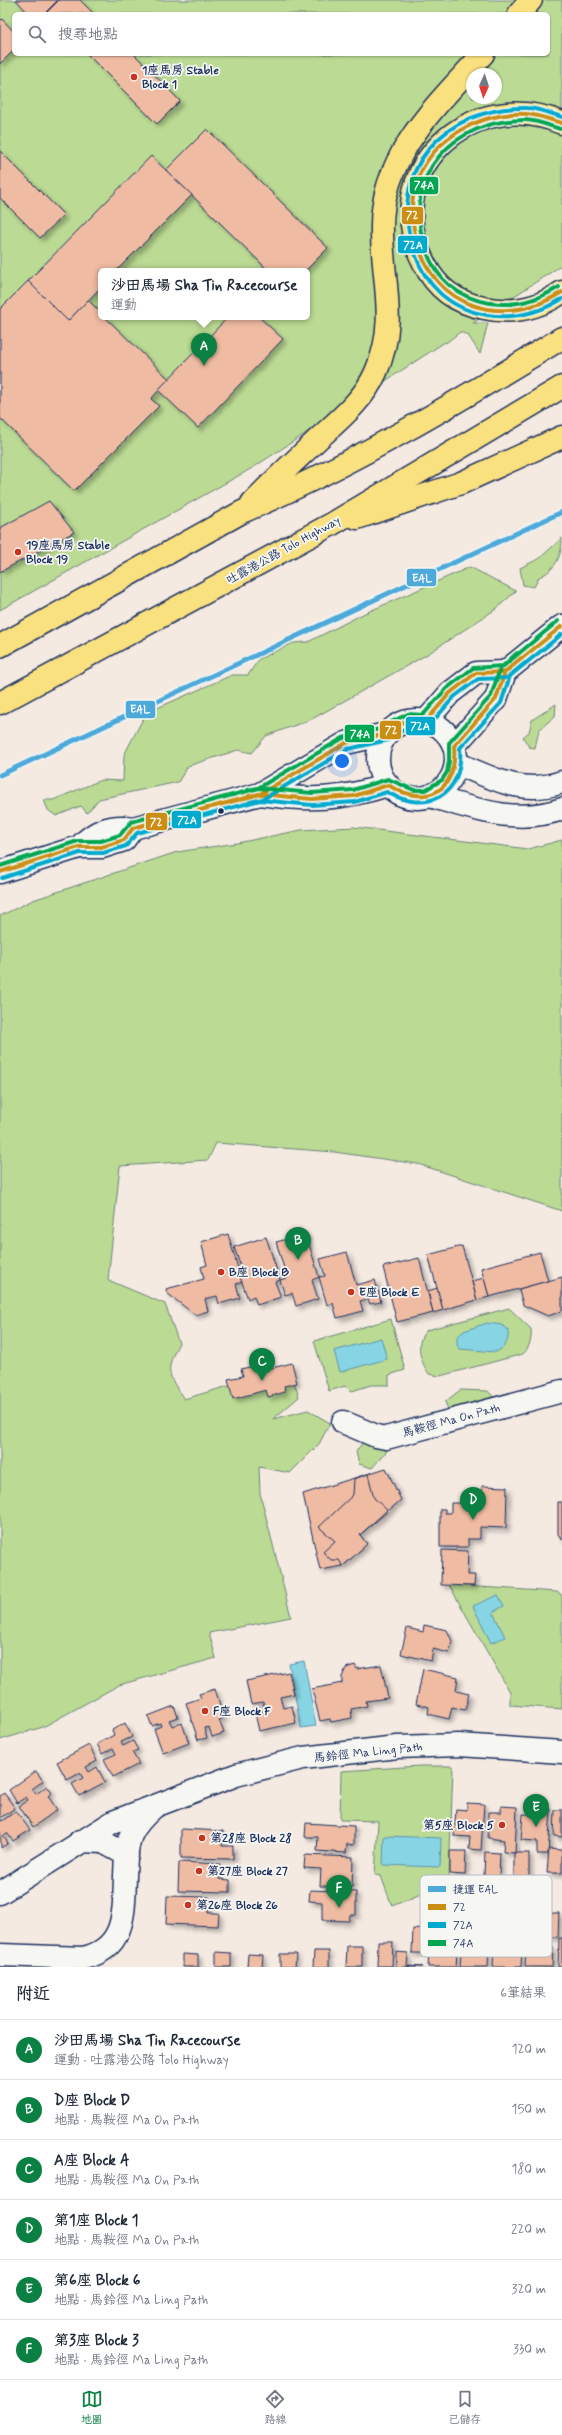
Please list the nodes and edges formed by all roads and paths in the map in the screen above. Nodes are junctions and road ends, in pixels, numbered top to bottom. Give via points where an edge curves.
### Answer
1 (532, 0) edge
2 (521, 12) edge
3 (481, 56) edge
4 (562, 123) edge
5 (562, 292) edge
6 (562, 338) edge
7 (562, 387) edge
8 (562, 437) edge
9 (242, 512) junction
10 (332, 524) junction
11 (562, 626) edge
12 (0, 646) edge
13 (505, 672) junction
14 (0, 703) edge
15 (426, 721) junction
16 (386, 734) junction
17 (455, 754) junction
18 (562, 782) edge
19 (388, 785) junction
20 (260, 794) junction
21 (430, 796) junction
22 (562, 809) edge
23 (0, 872) edge
24 (562, 1390) edge
25 (342, 1422) dead end
26 (562, 1752) edge
27 (156, 1805) junction
28 (80, 1841) junction
29 (127, 1855) junction
30 (0, 1892) edge
31 (0, 1955) edge

1 - 2 highway
3 - 9 highway via 419,125 398,159 385,194 382,228 389,297 388,329 382,355 372,379 362,395 339,421
4 - 5 highway via 536,114 509,112 482,118 456,131 427,162 418,183 410,216 418,253 427,270 439,287 458,299 478,307 499,311 538,305
6 - 9 highway via 377,445 281,495
7 - 10 highway, 吐露港公路 Tolo Highway
8 - 10 highway via 461,483 374,514
9 - 12 highway
10 - 14 highway, 吐露港公路 Tolo Highway
11 - 13 street
13 - 15 street via 476,673 450,693
13 - 17 street via 496,699
15 - 16 street via 409,720
15 - 17 street via 442,729
16 - 19 street via 379,747 377,764
16 - 20 street via 346,743
17 - 18 street via 489,777 523,788 541,788
17 - 21 street via 448,782
19 - 20 street via 354,796 312,799
19 - 21 street via 405,796
20 - 23 street via 133,828 124,840 102,847 79,847
21 - 22 street via 491,814 518,817 547,815
24 - 25 street, 馬鞍徑 Ma On Path via 386,1438
26 - 27 street, 馬鈴徑 Ma Ling Path via 459,1745 346,1752 303,1758 236,1775
27 - 28 street, 馬鈴徑 Ma Ling Path via 124,1817
27 - 29 street, 馬鈴徑 Ma Ling Path via 140,1820 131,1835
28 - 29 street via 103,1842
28 - 30 street, 馬鈴徑 Ma Ling Path
29 - 31 street, 馬鈴徑 Ma Ling Path via 120,1933 106,1950 95,1956 83,1958

